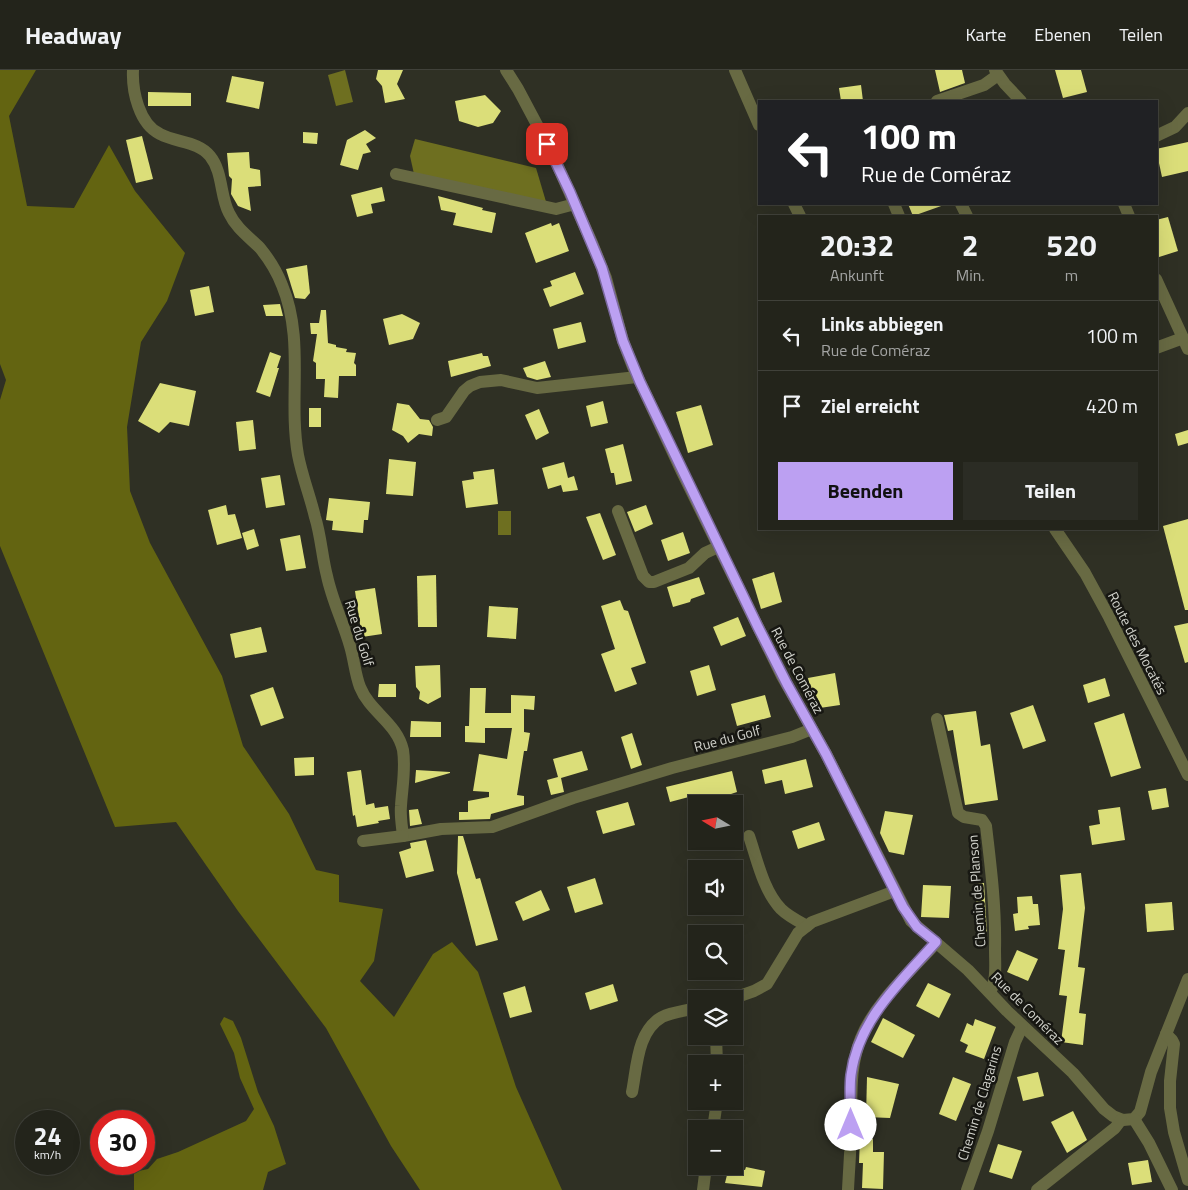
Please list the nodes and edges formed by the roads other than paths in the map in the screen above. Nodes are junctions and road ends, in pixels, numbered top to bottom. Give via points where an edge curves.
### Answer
1 (133, 70) edge
2 (506, 70) edge
3 (735, 70) edge
4 (996, 73) edge
5 (941, 100) edge
6 (1020, 100) edge
7 (1188, 114) edge
8 (758, 123) edge
9 (1158, 135) edge
10 (396, 174) dead end
11 (575, 204) junction
12 (1158, 283) edge
13 (1186, 344) edge
14 (1158, 348) edge
15 (638, 378) junction
16 (437, 420) dead end
17 (618, 511) dead end
18 (1056, 530) edge
19 (718, 547) junction
20 (937, 719) dead end
21 (812, 729) junction
22 (1188, 775) edge
23 (403, 836) junction
24 (749, 836) dead end
25 (363, 841) dead end
26 (895, 891) junction
27 (807, 926) junction
28 (936, 942) junction
29 (1188, 979) edge
30 (990, 992) junction
31 (743, 995) edge
32 (688, 1010) edge
33 (1022, 1027) junction
34 (1166, 1034) junction
35 (632, 1092) dead end
36 (1127, 1119) junction
37 (705, 1175) edge
38 (1188, 1180) edge
39 (703, 1190) edge
40 (848, 1190) edge
41 (967, 1190) edge
42 (1037, 1190) edge
43 (1172, 1190) edge

1 - 23 street, Rue du Golf via 135,95 148,123 161,135 192,144 210,156 216,165 229,215 272,265 287,298 295,340 295,430 300,461 316,518 327,576 359,686 393,728 402,748 400,812
2 - 11 street, Rue de Coméraz via 552,153
3 - 8 street
4 - 5 street via 984,85
4 - 6 street
7 - 9 street via 1175,127
10 - 11 street via 556,209
11 - 15 street, Rue de Coméraz via 602,268 623,341
12 - 13 street
13 - 14 street
15 - 16 street via 537,388 501,380 480,382 464,391 446,417
15 - 19 street, Rue de Coméraz
17 - 19 street via 643,576 649,582 689,568 704,553
18 - 22 street, Route des Mocatés via 1109,617
19 - 21 street, Rue de Coméraz
20 - 30 street, Chemin de Planson via 958,813 982,820 986,826 995,915 995,979
21 - 23 street, Rue du Golf via 645,776 492,826 441,829
21 - 26 street, Rue de Coméraz
23 - 25 street
24 - 27 street via 776,903
26 - 27 street
26 - 28 street, Rue de Coméraz via 912,921
27 - 31 street via 789,945 767,984
28 - 30 street, Rue de Coméraz
28 - 40 street via 876,1011 861,1038 851,1076
29 - 34 street
30 - 33 street, Rue de Coméraz
32 - 35 street via 662,1017 650,1026 641,1044
33 - 36 street, Rue de Coméraz via 1104,1108
33 - 41 street, Chemin de Clagarins via 1014,1042
34 - 36 street via 1151,1072 1142,1108
34 - 38 street via 1174,1048 1170,1108
36 - 42 street
36 - 43 street via 1156,1155
37 - 39 street

